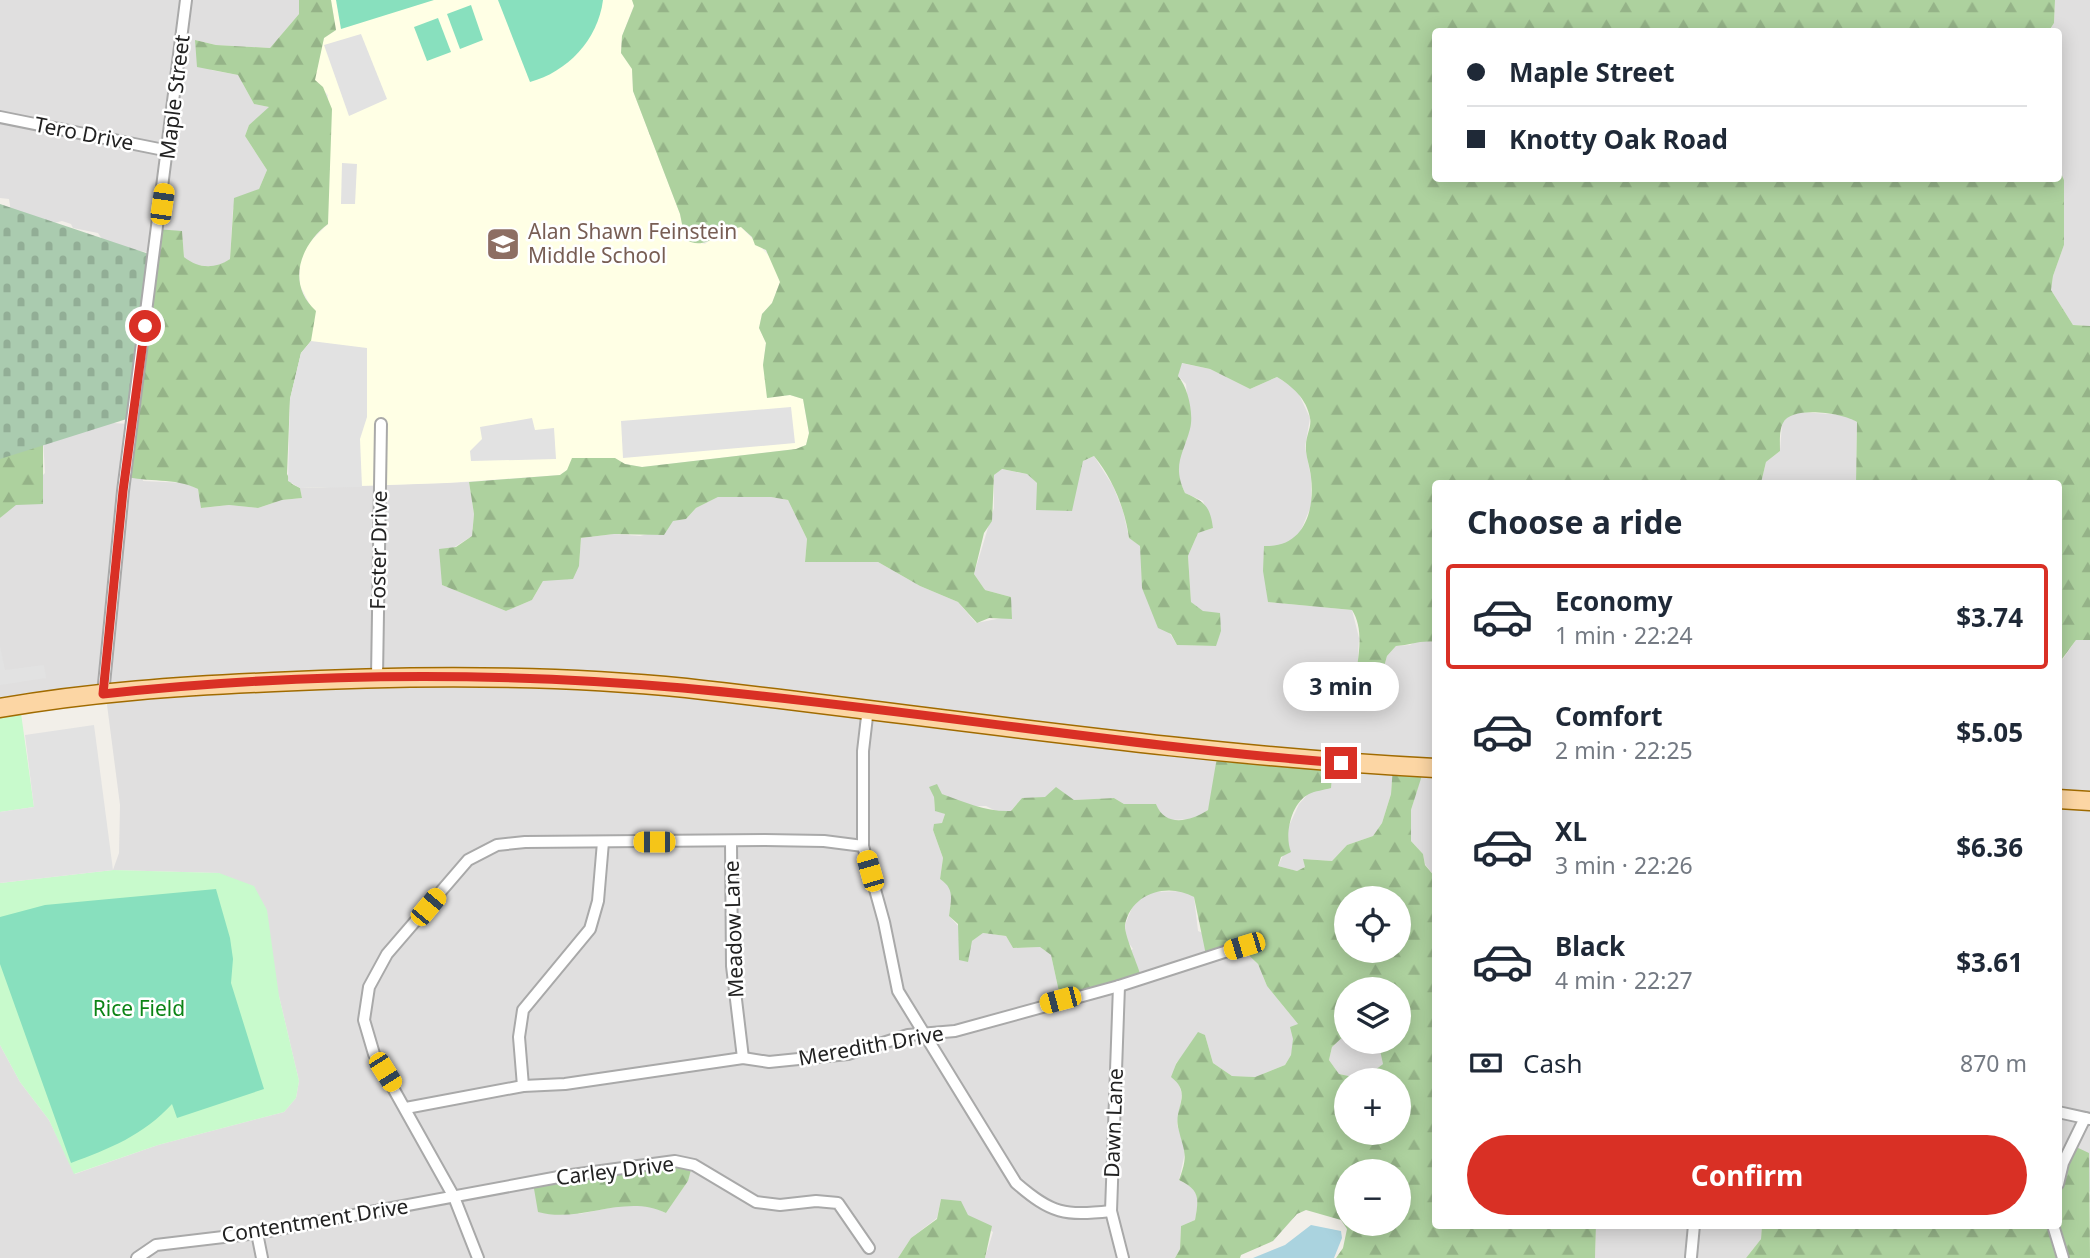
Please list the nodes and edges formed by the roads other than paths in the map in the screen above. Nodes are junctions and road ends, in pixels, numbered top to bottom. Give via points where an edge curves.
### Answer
1 (186, 0) edge
2 (0, 117) edge
3 (169, 151) junction
4 (381, 424) dead end
5 (377, 677) junction
6 (103, 694) junction
7 (0, 708) edge
8 (868, 708) junction
9 (1432, 768) edge
10 (2062, 799) edge
11 (2090, 801) edge
12 (603, 842) junction
13 (731, 842) junction
14 (863, 846) junction
15 (1244, 946) dead end
16 (1119, 986) junction
17 (923, 1034) junction
18 (743, 1058) junction
19 (523, 1086) junction
20 (406, 1108) junction
21 (2062, 1113) edge
22 (2087, 1118) edge
23 (2062, 1167) edge
24 (454, 1197) junction
25 (1111, 1210) junction
26 (1694, 1229) edge
27 (2054, 1229) edge
28 (257, 1233) junction
29 (869, 1248) dead end
30 (1691, 1257) edge
31 (137, 1258) edge
32 (262, 1258) edge
33 (478, 1258) edge
34 (1123, 1258) edge
35 (2063, 1258) edge

1 - 3 street, Maple Street
2 - 3 street, Tero Drive
3 - 6 street, Maple Street via 123,491
4 - 5 street, Foster Drive
5 - 6 main road
5 - 8 main road via 604,683
6 - 7 main road
8 - 9 main road via 1300,760
8 - 14 street
10 - 11 main road
12 - 13 street
12 - 19 street via 598,901 590,929 523,1010 519,1037
12 - 20 street via 497,845 468,860 387,954 369,987 364,1020 374,1054
13 - 14 street via 824,841
13 - 18 street, Meadow Lane via 732,966
14 - 17 street via 898,991
15 - 16 street, Meredith Drive
16 - 17 street, Meredith Drive via 955,1031
16 - 25 street, Dawn Lane
17 - 18 street, Meredith Drive via 848,1054 769,1062
17 - 25 street via 1016,1184 1041,1205 1074,1215
18 - 19 street, Meredith Drive
19 - 20 street, Meredith Drive
20 - 24 street
21 - 22 street
22 - 23 street
24 - 28 street, Contentment Drive
24 - 29 street, Carley Drive via 675,1161 694,1165 756,1202 838,1203
24 - 33 street
25 - 34 street, Dawn Lane
26 - 30 street
27 - 35 street
28 - 31 street, Contentment Drive via 156,1245
28 - 32 street

